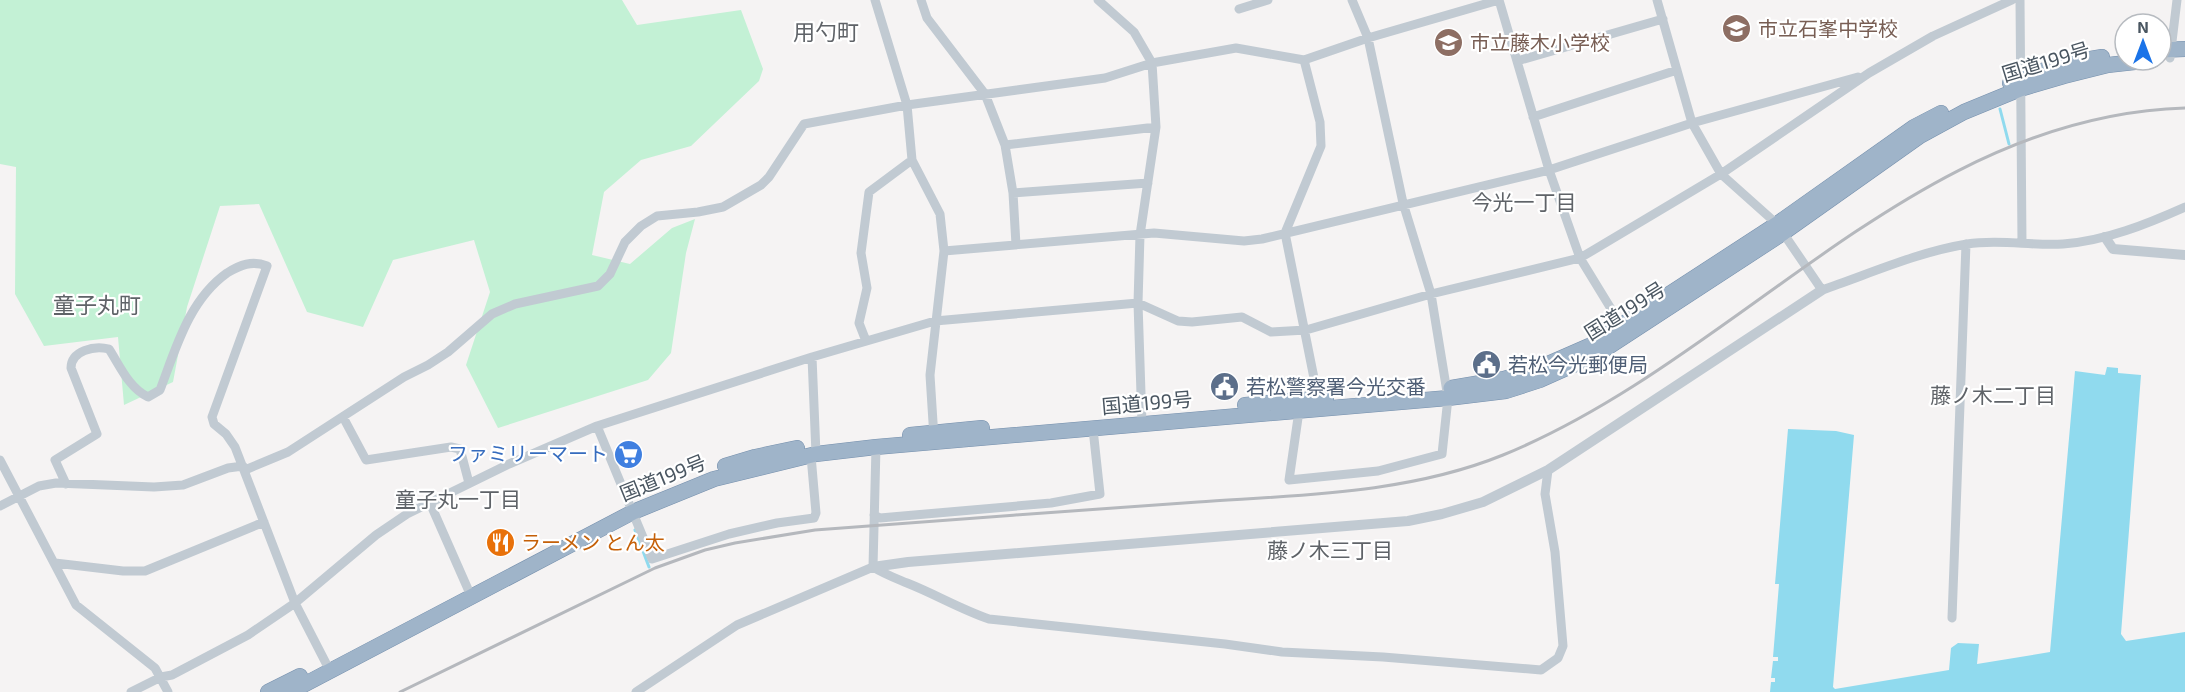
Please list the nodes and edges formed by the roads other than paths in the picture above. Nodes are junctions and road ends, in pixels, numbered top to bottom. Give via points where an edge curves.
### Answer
1 (875, 0) edge
2 (921, 0) edge
3 (1098, 0) edge
4 (1268, 0) edge
5 (1352, 0) edge
6 (1499, 0) edge
7 (1657, 0) edge
8 (2012, 0) edge
9 (2020, 0) edge
10 (2177, 0) edge
11 (1110, 3) edge
12 (1239, 9) dead end
13 (1663, 19) junction
14 (1368, 38) junction
15 (2173, 43) edge
16 (2113, 56) edge
17 (1304, 60) junction
18 (1517, 61) junction
19 (1152, 63) junction
20 (2113, 64) edge
21 (1677, 70) junction
22 (1869, 73) junction
23 (2020, 84) junction
24 (985, 94) junction
25 (907, 105) junction
26 (1533, 117) junction
27 (1692, 123) junction
28 (1156, 127) junction
29 (1005, 145) junction
30 (912, 160) junction
31 (1549, 170) junction
32 (1720, 174) junction
33 (1148, 183) junction
34 (1013, 193) junction
35 (1403, 203) junction
36 (2185, 207) edge
37 (1780, 229) junction
38 (1285, 233) junction
39 (1140, 235) junction
40 (2105, 237) junction
41 (2022, 243) junction
42 (1016, 244) junction
43 (1966, 244) junction
44 (944, 251) junction
45 (2185, 255) edge
46 (1580, 258) junction
47 (1822, 290) junction
48 (1431, 294) junction
49 (1138, 303) junction
50 (935, 321) junction
51 (1306, 330) junction
52 (1624, 331) junction
53 (866, 341) junction
54 (812, 357) junction
55 (1447, 394) junction
56 (1319, 403) junction
57 (1299, 411) junction
58 (343, 417) junction
59 (1142, 419) junction
60 (597, 426) junction
61 (1093, 429) junction
62 (934, 438) junction
63 (876, 447) junction
64 (814, 452) junction
65 (0, 460) edge
66 (244, 468) junction
67 (1548, 470) junction
68 (470, 483) junction
69 (66, 484) junction
70 (19, 496) junction
71 (430, 503) junction
72 (0, 506) edge
73 (631, 508) junction
74 (874, 515) junction
75 (264, 522) junction
76 (55, 563) junction
77 (873, 567) junction
78 (469, 592) junction
79 (295, 603) junction
80 (1952, 618) dead end
81 (328, 667) junction
82 (160, 677) junction
83 (131, 692) edge
84 (168, 692) edge
85 (268, 692) edge
86 (290, 692) edge
87 (636, 692) edge

1 - 25 street
2 - 24 street via 927,18
3 - 11 street
4 - 12 street
5 - 14 street
6 - 14 street
6 - 18 street
7 - 13 street
8 - 22 street via 1933,36
9 - 23 street
10 - 15 street
11 - 19 street via 1134,32
13 - 18 street
13 - 21 street
14 - 17 street
14 - 35 street
16 - 23 highway, 国道199号 via 2061,64
17 - 19 street via 1236,48
17 - 38 street via 1320,122 1321,146
18 - 26 street
19 - 24 street via 1105,78
19 - 28 street
20 - 23 highway, 国道199号
21 - 26 street
21 - 27 street
22 - 27 street
22 - 32 street
23 - 37 highway, 国道199号 via 1920,136
23 - 41 street
24 - 25 street
24 - 29 street
25 - 30 street
25 - 58 street via 804,124 761,185 723,207 657,216 625,242 609,274 598,286 516,304 492,314 448,352
26 - 31 street
27 - 31 street
27 - 32 street
28 - 29 street
28 - 33 street
29 - 34 street
30 - 44 street via 940,214
30 - 53 street via 868,192 861,253 867,288 859,323
31 - 35 street
31 - 46 street
32 - 37 street
32 - 46 street
33 - 34 street
33 - 39 street
34 - 42 street
35 - 38 street
35 - 48 street
36 - 40 street
37 - 47 street
37 - 52 highway, 国道199号
38 - 39 street via 1244,241
38 - 51 street
39 - 42 street
39 - 49 street
40 - 41 street via 2064,244
40 - 45 street via 2113,249
41 - 43 street
42 - 44 street
43 - 47 street
43 - 80 street
44 - 50 street
46 - 48 street
46 - 52 street
47 - 67 street
48 - 51 street
48 - 55 street
49 - 50 street
49 - 51 street via 1178,321 1242,317 1271,332
49 - 59 street
50 - 53 street
50 - 62 street via 930,375
51 - 56 street
52 - 55 highway, 国道199号 via 1596,355 1540,380 1506,391
53 - 54 street
54 - 60 street
54 - 64 street
55 - 56 highway, 国道199号
55 - 57 street via 1442,454 1378,471 1289,480
56 - 57 highway, 国道199号
56 - 59 highway, 国道199号
57 - 59 highway, 国道199号
58 - 66 street via 288,452
58 - 68 street via 366,460 452,447 460,449
59 - 61 highway, 国道199号
59 - 62 highway, 国道199号
60 - 68 street
60 - 73 street
61 - 62 highway, 国道199号
61 - 74 street via 1100,494 1051,503 880,518
62 - 63 highway, 国道199号
62 - 64 highway, 国道199号
63 - 64 highway, 国道199号
63 - 74 street
64 - 73 highway, 国道199号 via 714,479
64 - 73 street via 814,518 729,534 652,559
65 - 70 street
66 - 69 street via 228,468 183,485 154,488
66 - 69 street via 235,447 212,417 267,266 256,263 235,268 201,297 160,390 152,396 141,394 109,349 92,348 75,356 71,368 97,434 55,460
66 - 75 street
67 - 77 street via 1483,502 1407,521
67 - 77 street via 1545,494 1555,552 1563,646 1558,658 1541,670 1282,652 989,619
68 - 71 street
69 - 70 street via 39,486
70 - 72 street
70 - 76 street
71 - 78 street
71 - 79 street via 376,535
73 - 78 highway, 国道199号
74 - 77 street
75 - 76 street via 145,571
75 - 79 street
76 - 82 street via 76,605 155,668
77 - 87 street via 737,625
78 - 81 highway, 国道199号
79 - 81 street
79 - 82 street via 248,635 172,675
81 - 85 highway, 国道199号
81 - 86 highway, 国道199号
82 - 83 street
82 - 84 street

